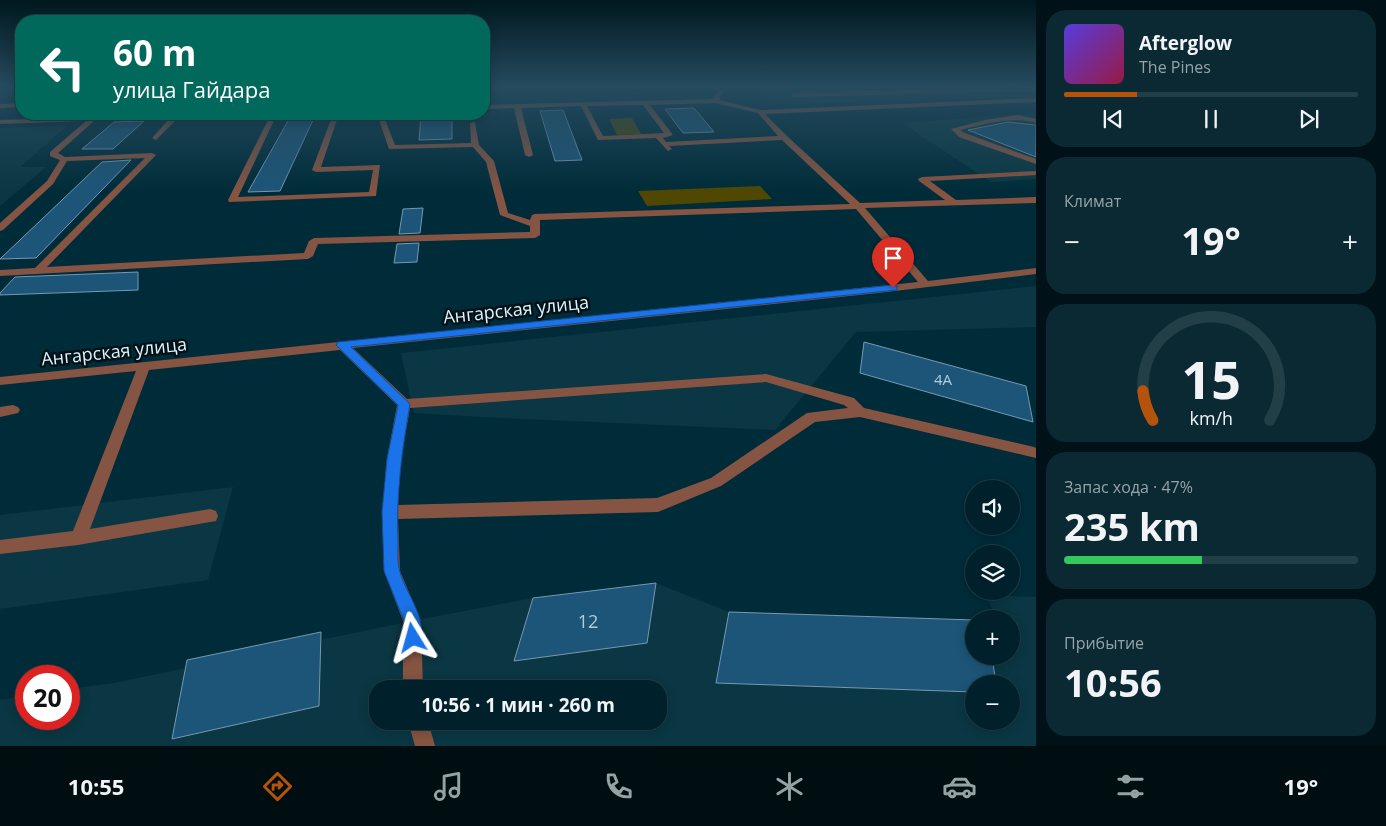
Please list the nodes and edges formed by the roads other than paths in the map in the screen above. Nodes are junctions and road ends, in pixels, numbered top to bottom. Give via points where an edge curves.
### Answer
1 (85, 122) edge
2 (171, 122) edge
3 (270, 122) edge
4 (333, 122) edge
5 (383, 122) edge
6 (521, 122) edge
7 (592, 122) edge
8 (659, 122) edge
9 (769, 122) edge
10 (992, 122) edge
11 (474, 123) dead end
12 (658, 136) junction
13 (156, 138) dead end
14 (784, 138) junction
15 (664, 144) junction
16 (475, 145) junction
17 (670, 151) dead end
18 (529, 155) dead end
19 (64, 159) junction
20 (1036, 162) edge
21 (1036, 173) edge
22 (1036, 200) edge
23 (954, 203) junction
24 (858, 206) junction
25 (535, 224) junction
26 (0, 228) edge
27 (1036, 271) edge
28 (37, 272) junction
29 (0, 273) edge
30 (925, 284) junction
31 (342, 345) junction
32 (144, 366) junction
33 (0, 381) edge
34 (404, 404) junction
35 (860, 412) junction
36 (1034, 453) dead end
37 (390, 512) junction
38 (210, 516) dead end
39 (78, 538) junction
40 (0, 547) edge
41 (413, 680) edge
42 (421, 730) edge
43 (425, 746) edge

1 - 19 street via 53,154
2 - 13 street
3 - 4 street via 232,200 372,194 377,167 316,170
5 - 16 street via 392,147
6 - 18 street
7 - 12 street via 600,138
8 - 12 street via 669,135
9 - 14 street
10 - 20 street via 956,129 962,135
11 - 16 street
12 - 15 street
14 - 15 street
14 - 24 street
15 - 17 street
16 - 25 street via 490,161 504,215
19 - 26 street via 50,182
19 - 28 street via 152,155
21 - 23 street via 922,179
22 - 23 street
23 - 24 street
24 - 25 street via 535,218
24 - 30 street
25 - 28 street via 535,234 314,242 308,256
27 - 30 street, Ангарская улица
28 - 29 street
30 - 31 street, Ангарская улица
31 - 32 street, Ангарская улица
31 - 34 street
32 - 33 street, Ангарская улица
32 - 39 street
34 - 35 street via 766,378 849,401
34 - 37 street via 394,459
35 - 36 street
35 - 37 street via 812,417 716,482 658,504
37 - 41 street via 392,571 412,621
38 - 39 street
39 - 40 street
42 - 43 street

